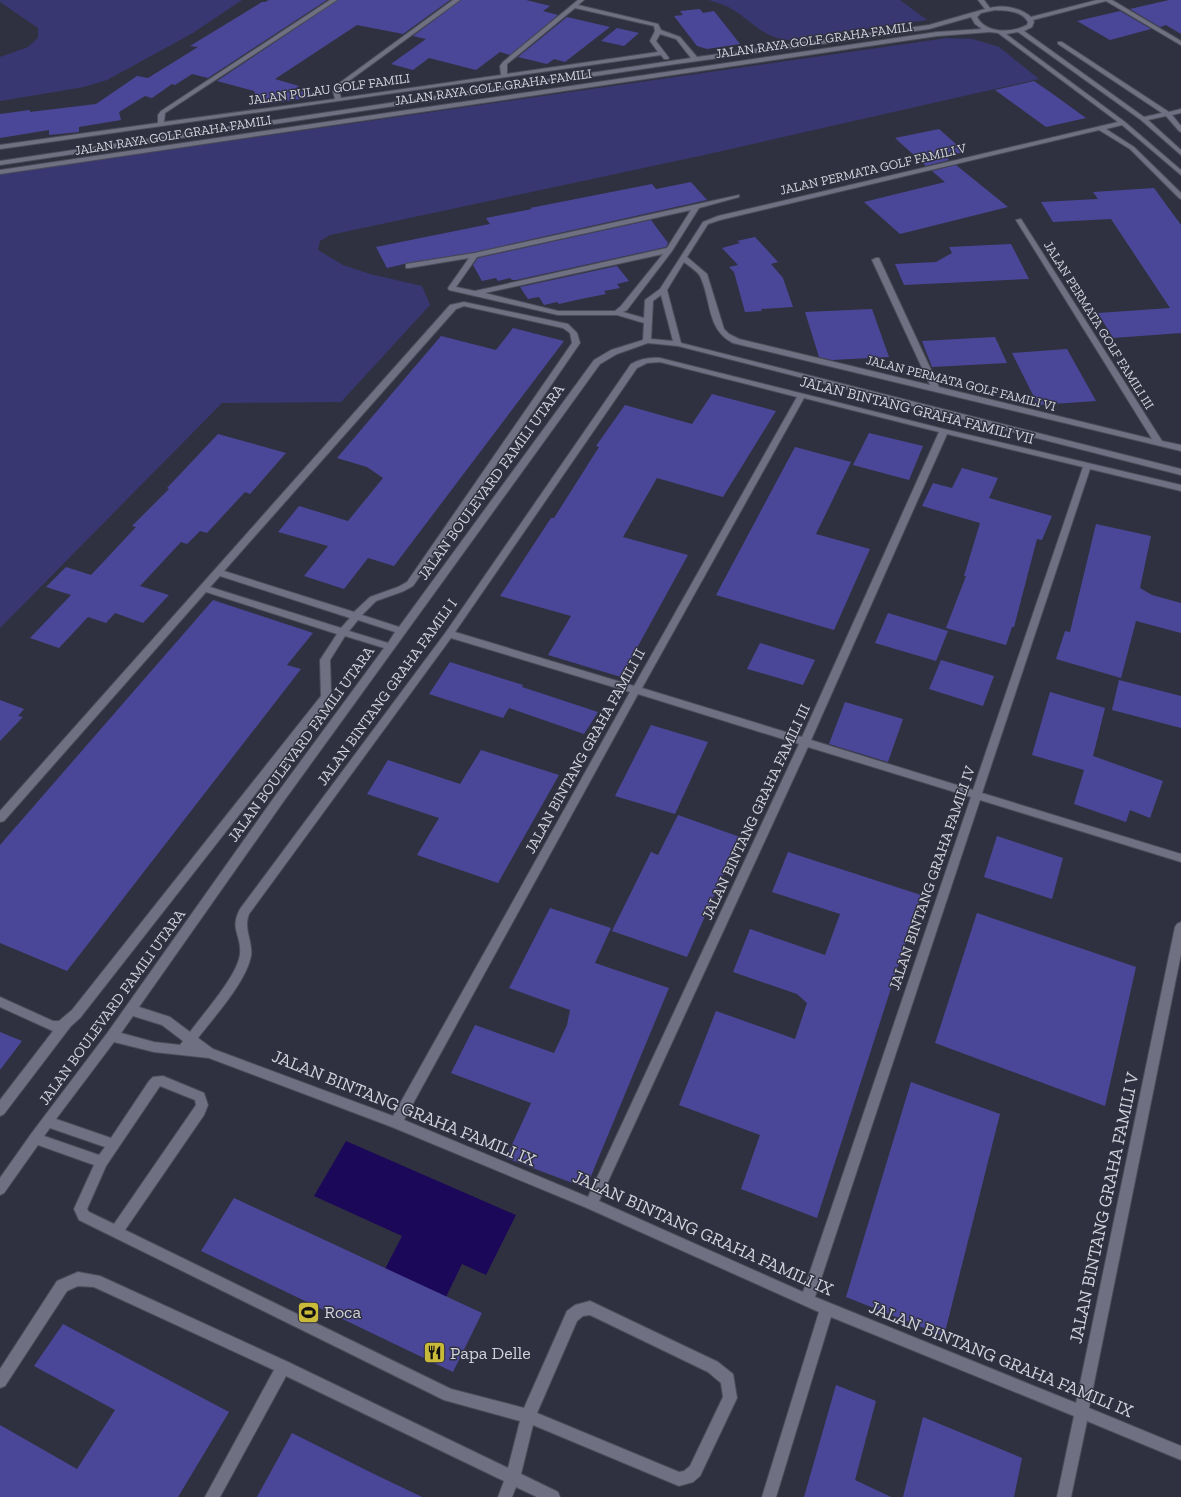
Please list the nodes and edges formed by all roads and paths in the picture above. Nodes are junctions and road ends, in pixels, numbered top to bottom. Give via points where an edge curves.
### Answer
1 (334, 0) edge
2 (457, 0) edge
3 (581, 0) edge
4 (981, 0) edge
5 (997, 0) edge
6 (1104, 0) edge
7 (1108, 0) edge
8 (574, 6) junction
9 (1003, 8) junction
10 (988, 9) junction
11 (976, 14) junction
12 (1030, 19) junction
13 (990, 30) junction
14 (658, 31) junction
15 (1020, 31) junction
16 (1000, 32) junction
17 (1060, 43) dead end
18 (1181, 43) edge
19 (662, 53) junction
20 (694, 59) junction
21 (669, 63) junction
22 (504, 76) junction
23 (338, 100) junction
24 (1181, 111) edge
25 (1168, 114) junction
26 (1143, 119) junction
27 (1123, 122) junction
28 (161, 125) junction
29 (1100, 128) junction
30 (1181, 130) edge
31 (0, 147) edge
32 (1181, 153) edge
33 (57, 155) junction
34 (0, 163) edge
35 (57, 164) junction
36 (0, 172) edge
37 (1181, 173) edge
38 (737, 196) dead end
39 (1181, 197) edge
40 (696, 206) junction
41 (1019, 220) dead end
42 (670, 250) junction
43 (474, 255) junction
44 (684, 258) junction
45 (876, 260) dead end
46 (409, 266) dead end
47 (662, 290) junction
48 (474, 293) junction
49 (617, 313) junction
50 (647, 321) junction
51 (647, 341) junction
52 (678, 344) junction
53 (646, 360) joint
54 (936, 389) junction
55 (802, 396) junction
56 (944, 431) junction
57 (1159, 443) junction
58 (1181, 448) edge
59 (1087, 466) junction
60 (1181, 472) edge
61 (1181, 488) edge
62 (218, 572) junction
63 (204, 588) junction
64 (356, 616) junction
65 (402, 631) junction
66 (344, 632) junction
67 (449, 634) junction
68 (390, 647) junction
69 (636, 690) junction
70 (805, 742) junction
71 (978, 795) junction
72 (0, 818) edge
73 (1181, 858) edge
74 (1181, 927) edge
75 (0, 1002) edge
76 (131, 1010) junction
77 (67, 1022) junction
78 (112, 1036) junction
79 (191, 1039) junction
80 (183, 1050) junction
81 (209, 1053) junction
82 (0, 1110) edge
83 (47, 1121) junction
84 (396, 1123) junction
85 (36, 1138) junction
86 (114, 1145) junction
87 (102, 1162) junction
88 (0, 1189) edge
89 (591, 1204) junction
90 (116, 1232) junction
91 (807, 1300) junction
92 (827, 1309) junction
93 (283, 1367) junction
94 (0, 1382) edge
95 (1081, 1412) junction
96 (528, 1416) junction
97 (1181, 1453) edge
98 (513, 1478) junction
99 (212, 1497) edge
100 (505, 1497) edge
101 (553, 1497) edge
102 (769, 1497) edge
103 (1064, 1497) edge

1 - 28 street via 163,112 160,117
2 - 23 street via 340,85 336,91
3 - 8 street
4 - 10 street
5 - 9 street
6 - 12 street
7 - 18 street
8 - 14 street via 656,25
8 - 22 street via 502,66
9 - 10 street, JALAN RAYA GOLF GRAHA FAMILI
9 - 12 street, JALAN RAYA GOLF GRAHA FAMILI via 1020,12
10 - 11 street, JALAN RAYA GOLF GRAHA FAMILI
11 - 13 street via 974,17 978,24
11 - 20 street, JALAN RAYA GOLF GRAHA FAMILI via 929,28
12 - 15 street via 1030,26
13 - 16 street
13 - 35 street, JALAN RAYA GOLF GRAHA FAMILI via 937,34
14 - 19 street via 654,41
14 - 20 street via 678,38
15 - 16 street
15 - 26 street
16 - 27 street
17 - 25 street
19 - 21 street
19 - 22 street, JALAN PULAU GOLF FAMILI
20 - 21 street, JALAN RAYA GOLF GRAHA FAMILI
21 - 33 street, JALAN RAYA GOLF GRAHA FAMILI
22 - 23 street, JALAN PULAU GOLF FAMILI
23 - 28 street, JALAN PULAU GOLF FAMILI
24 - 25 street
25 - 26 street
25 - 30 street
26 - 32 street
27 - 29 street, JALAN PERMATA GOLF FAMILI V
27 - 37 street
28 - 31 street, JALAN PULAU GOLF FAMILI
29 - 39 street via 1132,148
29 - 44 street, JALAN PERMATA GOLF FAMILI V via 718,218 705,223
33 - 34 street, JALAN RAYA GOLF GRAHA FAMILI
33 - 35 street
35 - 36 street, JALAN RAYA GOLF GRAHA FAMILI
38 - 40 street
40 - 42 street
40 - 43 street
41 - 57 street, JALAN PERMATA GOLF FAMILI III
42 - 48 street
42 - 49 street via 630,302
43 - 46 street
43 - 48 street via 452,288
44 - 47 street, JALAN PERMATA GOLF FAMILI V
44 - 54 street, JALAN PERMATA GOLF FAMILI VI via 704,274 720,329 726,336 736,341
45 - 54 street
47 - 50 street, JALAN PERMATA GOLF FAMILI V via 649,300
47 - 52 street
48 - 49 street via 558,313
49 - 50 street
50 - 51 street, JALAN PERMATA GOLF FAMILI V
51 - 52 street
51 - 65 street, JALAN BOULEVARD FAMILI UTARA via 614,352 597,362
52 - 60 street
53 - 55 street, JALAN BINTANG GRAHA FAMILI VII via 660,360
53 - 67 street, JALAN BINTANG GRAHA FAMILI I via 634,366
54 - 57 street, JALAN PERMATA GOLF FAMILI VI
55 - 56 street, JALAN BINTANG GRAHA FAMILI VII
55 - 69 street, JALAN BINTANG GRAHA FAMILI II
56 - 59 street, JALAN BINTANG GRAHA FAMILI VII
56 - 70 street, JALAN BINTANG GRAHA FAMILI III
57 - 58 street, JALAN PERMATA GOLF FAMILI VI
59 - 61 street, JALAN BINTANG GRAHA FAMILI VII
59 - 71 street, JALAN BINTANG GRAHA FAMILI IV
62 - 63 street
62 - 64 street
62 - 64 street via 453,307 464,304 571,329 576,336 576,343 410,584 368,602
63 - 66 street
63 - 72 street
64 - 65 street
64 - 66 street
65 - 68 street, JALAN BOULEVARD FAMILI UTARA
66 - 68 street
66 - 77 street via 325,661 326,697 76,1014
67 - 69 street
67 - 79 street, JALAN BINTANG GRAHA FAMILI I via 244,912 240,921 246,948 244,961 239,972
68 - 76 street, JALAN BOULEVARD FAMILI UTARA
69 - 70 street
69 - 84 street, JALAN BINTANG GRAHA FAMILI II
70 - 71 street
70 - 89 street, JALAN BINTANG GRAHA FAMILI III
71 - 73 street
71 - 91 street, JALAN BINTANG GRAHA FAMILI IV
74 - 95 street, JALAN BINTANG GRAHA FAMILI V
75 - 77 street via 52,1026 60,1026
76 - 78 street, JALAN BOULEVARD FAMILI UTARA
76 - 79 street, JALAN BINTANG GRAHA FAMILI IX via 166,1020
77 - 82 street
78 - 80 street, JALAN BINTANG GRAHA FAMILI IX via 154,1047
78 - 83 street, JALAN BOULEVARD FAMILI UTARA
79 - 80 street, JALAN BINTANG GRAHA FAMILI I
79 - 81 street, JALAN BINTANG GRAHA FAMILI IX
80 - 81 street, JALAN BINTANG GRAHA FAMILI IX
81 - 84 street, JALAN BINTANG GRAHA FAMILI IX
83 - 85 street, JALAN BOULEVARD FAMILI UTARA
83 - 86 street
84 - 89 street, JALAN BINTANG GRAHA FAMILI IX
85 - 87 street
85 - 88 street, JALAN BOULEVARD FAMILI UTARA
86 - 87 street
86 - 90 street via 157,1081 163,1081 200,1097 200,1111
87 - 90 street via 80,1208 84,1216
89 - 91 street, JALAN BINTANG GRAHA FAMILI IX
90 - 96 street via 449,1395
91 - 92 street, JALAN BINTANG GRAHA FAMILI IX
92 - 95 street, JALAN BINTANG GRAHA FAMILI IX
92 - 102 street
93 - 94 street via 96,1281 79,1278 62,1286
93 - 98 street
93 - 99 street
95 - 97 street, JALAN BINTANG GRAHA FAMILI IX
95 - 103 street, JALAN BINTANG GRAHA FAMILI V
96 - 96 street via 679,1479 688,1477 695,1470 730,1398 728,1379 713,1367 590,1308 580,1310 572,1316
96 - 98 street
98 - 100 street
98 - 101 street

